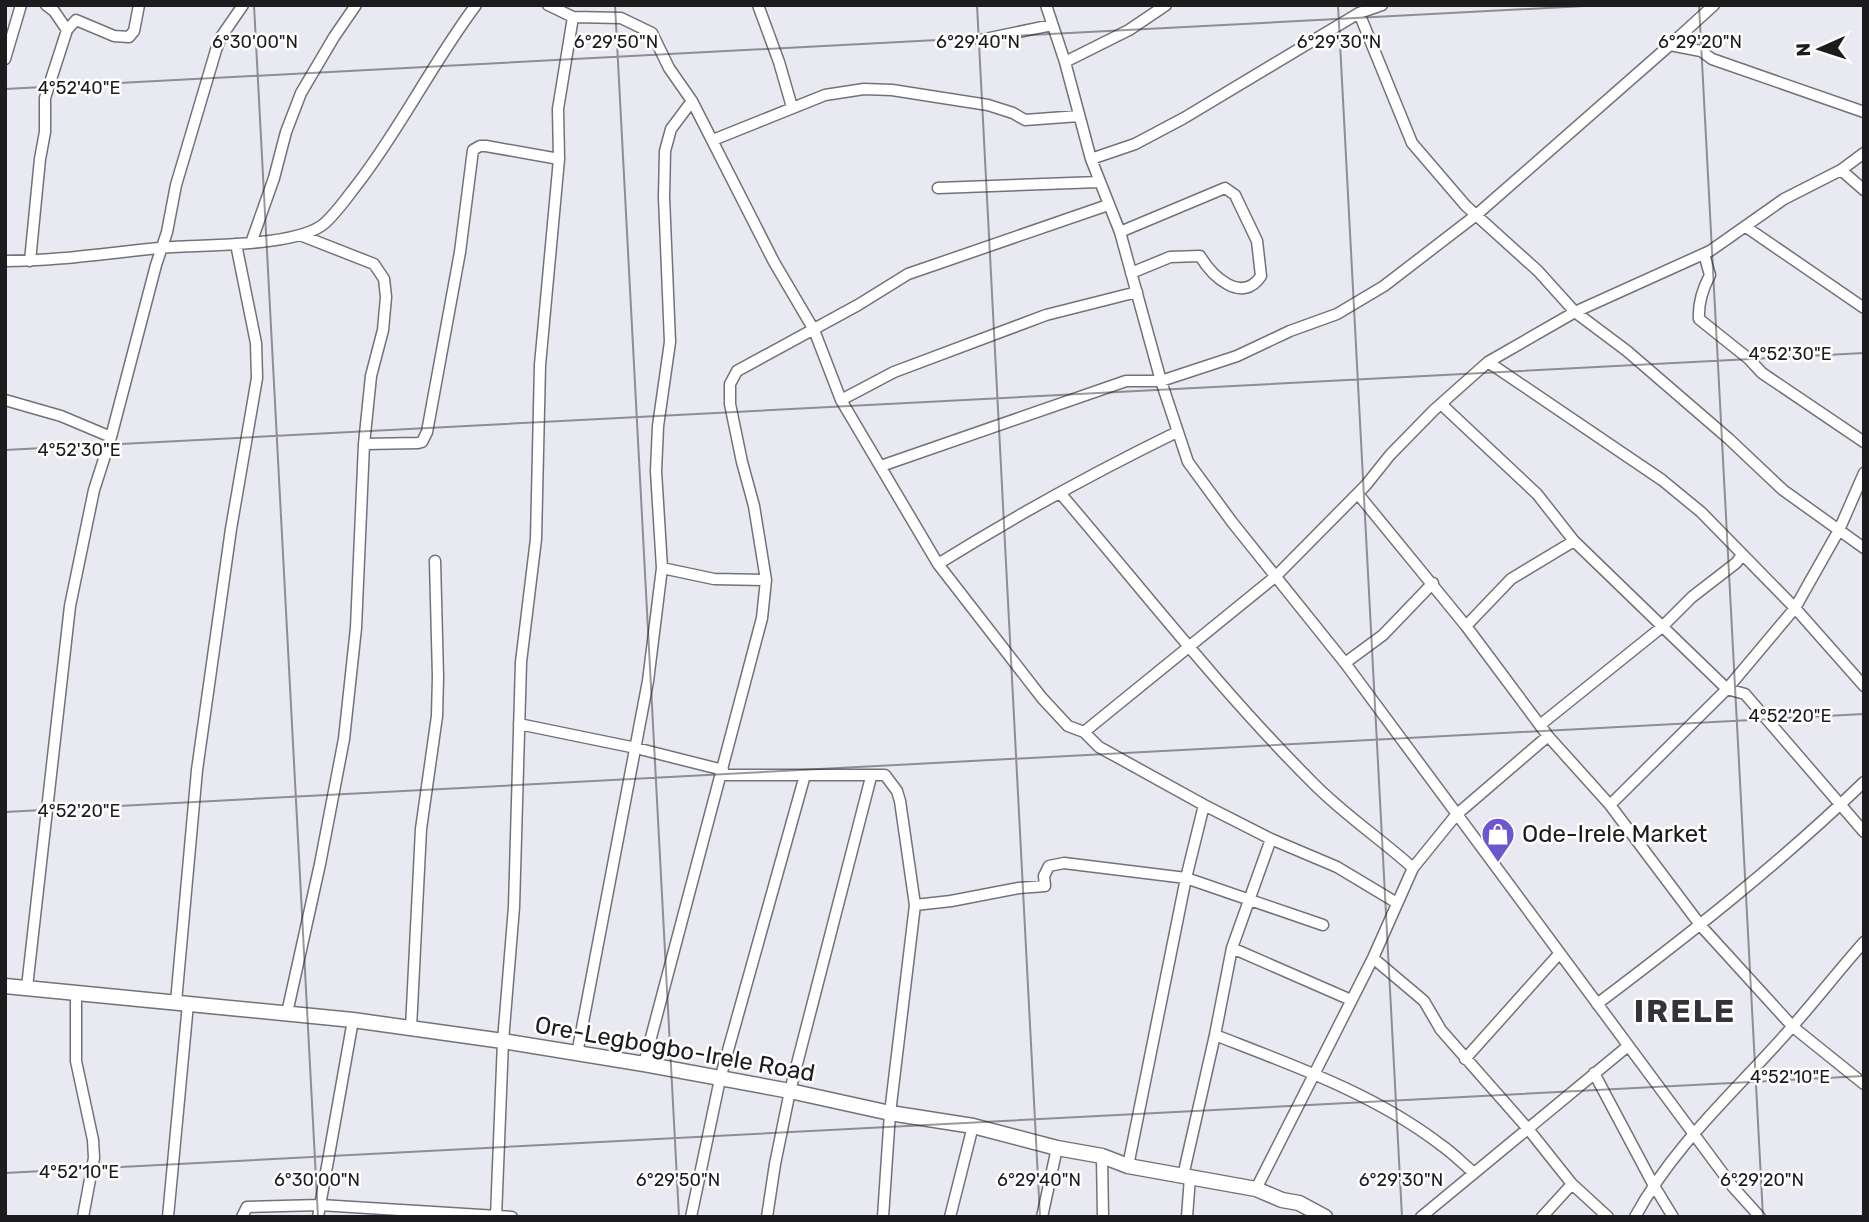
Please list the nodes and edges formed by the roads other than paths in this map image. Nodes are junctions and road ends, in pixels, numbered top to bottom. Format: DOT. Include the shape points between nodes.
graph roads {
  1 [pos="21,5"];
  2 [pos="46,5"];
  3 [pos="139,5"];
  4 [pos="243,5"];
  5 [pos="356,5"];
  6 [pos="476,5"];
  7 [pos="548,5"];
  8 [pos="758,5"];
  9 [pos="1046,5"];
  10 [pos="1166,5"];
  11 [pos="1382,5"];
  12 [pos="1714,5"];
  13 [pos="1359,13"];
  14 [pos="573,18"];
  15 [pos="1052,26"];
  16 [pos="67,30"];
  17 [pos="979,40"];
  18 [pos="1670,45"];
  19 [pos="5,59"];
  20 [pos="1065,62"];
  21 [pos="692,101"];
  22 [pos="792,107"];
  23 [pos="1864,112"];
  24 [pos="1079,116"];
  25 [pos="713,140"];
  26 [pos="1864,153"];
  27 [pos="559,159"];
  28 [pos="1091,159"];
  29 [pos="1841,170"];
  30 [pos="1099,182"];
  31 [pos="938,188"];
  32 [pos="1864,190"];
  33 [pos="1108,205"];
  34 [pos="1475,216"];
  35 [pos="1746,227"];
  36 [pos="1120,232"];
  37 [pos="300,235"];
  38 [pos="251,243"];
  39 [pos="236,244"];
  40 [pos="163,247"];
  41 [pos="1704,254"];
  42 [pos="5,261"];
  43 [pos="30,261"];
  44 [pos="1132,273"];
  45 [pos="1137,292"];
  46 [pos="1864,308"];
  47 [pos="1575,312"];
  48 [pos="814,330"];
  49 [pos="1488,362"];
  50 [pos="1161,381"];
  51 [pos="5,400"];
  52 [pos="841,400"];
  53 [pos="1441,404"];
  54 [pos="1177,432"];
  55 [pos="111,436"];
  56 [pos="1864,442"];
  57 [pos="364,444"];
  58 [pos="881,466"];
  59 [pos="1864,472"];
  60 [pos="1060,494"];
  61 [pos="1358,494"];
  62 [pos="1839,530"];
  63 [pos="1574,541"];
  64 [pos="1864,548"];
  65 [pos="1742,555"];
  66 [pos="435,561"];
  67 [pos="938,564"];
  68 [pos="662,568"];
  69 [pos="1276,576"];
  70 [pos="766,580"];
  71 [pos="1433,583"];
  72 [pos="1795,608"];
  73 [pos="1466,626"];
  74 [pos="1662,627"];
  75 [pos="1188,646"];
  76 [pos="1345,663"];
  77 [pos="1864,686"];
  78 [pos="1727,689"];
  79 [pos="519,724"];
  80 [pos="1540,725"];
  81 [pos="1084,732"];
  82 [pos="1548,736"];
  83 [pos="636,748"];
  84 [pos="722,773"];
  85 [pos="805,775"];
  86 [pos="871,777"];
  87 [pos="1864,782"];
  88 [pos="1842,804"];
  89 [pos="1611,805"];
  90 [pos="1204,806"];
  91 [pos="1456,815"];
  92 [pos="1864,832"];
  93 [pos="1271,838"];
  94 [pos="1413,868"];
  95 [pos="1186,878"];
  96 [pos="1247,900"];
  97 [pos="1398,903"];
  98 [pos="915,905"];
  99 [pos="1323,925"];
  100 [pos="1701,926"];
  101 [pos="1864,942"];
  102 [pos="1231,948"];
  103 [pos="1559,954"];
  104 [pos="1373,958"];
  105 [pos="5,986"];
  106 [pos="27,987"];
  107 [pos="76,995"];
  108 [pos="1351,1000"];
  109 [pos="182,1003"];
  110 [pos="1597,1004"];
  111 [pos="287,1013"];
  112 [pos="353,1020"];
  113 [pos="1793,1027"];
  114 [pos="411,1028"];
  115 [pos="1215,1035"];
  116 [pos="503,1041"];
  117 [pos="1628,1046"];
  118 [pos="577,1054"];
  119 [pos="1465,1059"];
  120 [pos="644,1064"];
  121 [pos="1594,1073"];
  122 [pos="1315,1074"];
  123 [pos="720,1079"];
  124 [pos="1864,1084"];
  125 [pos="790,1091"];
  126 [pos="890,1113"];
  127 [pos="973,1126"];
  128 [pos="1529,1130"];
  129 [pos="1693,1133"];
  130 [pos="1057,1148"];
  131 [pos="1102,1156"];
  132 [pos="1128,1166"];
  133 [pos="1474,1173"];
  134 [pos="1186,1176"];
  135 [pos="1572,1184"];
  136 [pos="1653,1184"];
  137 [pos="1256,1189"];
  138 [pos="320,1205"];
  139 [pos="398,1213"];
  140 [pos="83,1217"];
  141 [pos="169,1217"];
  142 [pos="242,1217"];
  143 [pos="318,1217"];
  144 [pos="496,1217"];
  145 [pos="512,1217"];
  146 [pos="691,1217"];
  147 [pos="767,1217"];
  148 [pos="883,1217"];
  149 [pos="950,1217"];
  150 [pos="1042,1217"];
  151 [pos="1103,1217"];
  152 [pos="1187,1217"];
  153 [pos="1325,1217"];
  154 [pos="1421,1217"];
  155 [pos="1542,1217"];
  156 [pos="1608,1217"];
  157 [pos="1636,1217"];
  158 [pos="1673,1217"];
  159 [pos="1760,1217"];
  1 -- 19 [label="street"];
  2 -- 16 [label="street"];
  3 -- 16 [label="street" via="131,36 114,36 76,20"];
  4 -- 40 [label="street" via="216,50 176,185"];
  5 -- 38 [label="street" via="302,93"];
  6 -- 37 [label="street" via="375,162 323,224"];
  7 -- 14 [label="street"];
  8 -- 22 [label="street"];
  9 -- 15 [label="street"];
  10 -- 20 [label="street" via="1129,30"];
  11 -- 13 [label="street"];
  12 -- 18 [label="street"];
  13 -- 28 [label="street" via="1184,118 1135,144"];
  13 -- 34 [label="street" via="1412,143"];
  14 -- 21 [label="street" via="621,18 647,29"];
  14 -- 27 [label="street" via="558,109"];
  15 -- 17 [label="street"];
  15 -- 20 [label="street"];
  16 -- 43 [label="street" via="45,98"];
  18 -- 23 [label="street" via="1700,51"];
  18 -- 34 [label="street"];
  20 -- 24 [label="street"];
  21 -- 25 [label="street"];
  21 -- 68 [label="street" via="671,129 665,151 670,342 656,460"];
  22 -- 24 [label="street" via="825,95 864,89 988,105 1025,120"];
  22 -- 25 [label="street"];
  24 -- 28 [label="street"];
  25 -- 48 [label="street"];
  26 -- 29 [label="street"];
  27 -- 57 [label="street" via="486,146 473,150 460,252 427,432 418,443"];
  27 -- 79 [label="street" via="540,365 536,539 521,662"];
  28 -- 30 [label="street"];
  29 -- 32 [label="street"];
  29 -- 35 [label="street" via="1784,199"];
  30 -- 31 [label="street"];
  30 -- 33 [label="street"];
  33 -- 36 [label="street"];
  33 -- 48 [label="street" via="908,274"];
  34 -- 47 [label="street" via="1538,271"];
  34 -- 50 [label="street" via="1384,286 1337,314 1237,356"];
  35 -- 41 [label="street"];
  35 -- 46 [label="street"];
  36 -- 44 [label="street"];
  36 -- 44 [label="street" via="1225,188 1236,195 1257,241 1261,276 1242,289 1218,279 1200,256 1170,257"];
  37 -- 38 [label="street"];
  37 -- 57 [label="street" via="374,264 384,279 383,330 371,376"];
  38 -- 39 [label="street"];
  39 -- 40 [label="street"];
  39 -- 109 [label="street" via="256,343 257,378 197,769"];
  40 -- 43 [label="street"];
  40 -- 55 [label="street"];
  41 -- 47 [label="street"];
  41 -- 56 [label="street" via="1710,275 1700,298 1699,319 1762,373"];
  42 -- 43 [label="street"];
  44 -- 45 [label="street"];
  45 -- 50 [label="street"];
  45 -- 52 [label="street" via="1046,315 894,372"];
  47 -- 49 [label="street"];
  47 -- 62 [label="street" via="1628,351 1783,489"];
  48 -- 52 [label="street"];
  48 -- 70 [label="street" via="743,367 730,384 730,404"];
  49 -- 53 [label="street"];
  49 -- 65 [label="street" via="1662,480"];
  50 -- 54 [label="street"];
  50 -- 58 [label="street" via="1126,381"];
  51 -- 55 [label="street"];
  52 -- 58 [label="street"];
  53 -- 61 [label="street"];
  53 -- 63 [label="street" via="1536,494"];
  54 -- 60 [label="street"];
  54 -- 69 [label="street" via="1188,462"];
  55 -- 106 [label="street" via="86,521 70,606"];
  57 -- 111 [label="street" via="356,628 344,739"];
  58 -- 67 [label="street"];
  59 -- 62 [label="street"];
  60 -- 67 [label="street"];
  60 -- 75 [label="street"];
  61 -- 69 [label="street"];
  61 -- 71 [label="street"];
  62 -- 64 [label="street"];
  62 -- 72 [label="street"];
  63 -- 73 [label="street" via="1511,579"];
  63 -- 74 [label="street"];
  65 -- 72 [label="street"];
  65 -- 74 [label="street"];
  66 -- 114 [label="street" via="437,716 421,829"];
  67 -- 81 [label="street" via="1042,698 1068,726"];
  68 -- 70 [label="street" via="714,579"];
  68 -- 83 [label="street"];
  69 -- 75 [label="street"];
  69 -- 76 [label="street"];
  70 -- 84 [label="street" via="758,641"];
  71 -- 73 [label="street"];
  71 -- 76 [label="street" via="1383,635"];
  72 -- 77 [label="street"];
  72 -- 78 [label="street"];
  73 -- 80 [label="street"];
  74 -- 78 [label="street"];
  74 -- 80 [label="street"];
  75 -- 81 [label="street"];
  75 -- 94 [label="street" via="1313,783"];
  76 -- 91 [label="street"];
  78 -- 88 [label="street" via="1745,694"];
  78 -- 89 [label="street"];
  79 -- 83 [label="street"];
  79 -- 116 [label="street"];
  80 -- 82 [label="street"];
  81 -- 90 [label="street" via="1099,747"];
  82 -- 89 [label="street"];
  82 -- 91 [label="street"];
  83 -- 84 [label="street"];
  83 -- 118 [label="street"];
  84 -- 85 [label="street"];
  84 -- 120 [label="street"];
  85 -- 86 [label="street"];
  85 -- 123 [label="street"];
  86 -- 98 [label="street" via="885,775 897,791"];
  86 -- 125 [label="street"];
  87 -- 88 [label="street"];
  88 -- 92 [label="street"];
  88 -- 100 [label="street"];
  89 -- 100 [label="street"];
  90 -- 93 [label="street"];
  90 -- 95 [label="street"];
  91 -- 94 [label="street"];
  91 -- 103 [label="street"];
  93 -- 96 [label="street"];
  93 -- 97 [label="street" via="1337,867"];
  94 -- 97 [label="street"];
  95 -- 96 [label="street"];
  95 -- 98 [label="street" via="1054,864 1046,871 1045,886"];
  95 -- 132 [label="street"];
  96 -- 99 [label="street"];
  96 -- 102 [label="street"];
  97 -- 104 [label="street"];
  98 -- 126 [label="street"];
  100 -- 110 [label="street"];
  100 -- 113 [label="street"];
  101 -- 113 [label="street"];
  102 -- 108 [label="street"];
  102 -- 115 [label="street"];
  103 -- 110 [label="street"];
  103 -- 119 [label="street"];
  104 -- 108 [label="street"];
  104 -- 119 [label="street" via="1424,1002"];
  105 -- 106 [label="main road, Ore-Legbogbo-Irele Road"];
  106 -- 107 [label="main road, Ore-Legbogbo-Irele Road"];
  107 -- 109 [label="main road, Ore-Legbogbo-Irele Road"];
  107 -- 140 [label="street" via="76,1061 94,1158"];
  108 -- 122 [label="street"];
  109 -- 111 [label="main road, Ore-Legbogbo-Irele Road"];
  109 -- 141 [label="street"];
  110 -- 117 [label="street"];
  111 -- 112 [label="main road, Ore-Legbogbo-Irele Road"];
  112 -- 114 [label="main road, Ore-Legbogbo-Irele Road"];
  112 -- 138 [label="street"];
  113 -- 124 [label="street"];
  113 -- 129 [label="street"];
  114 -- 116 [label="main road, Ore-Legbogbo-Irele Road"];
  115 -- 122 [label="street"];
  115 -- 134 [label="street"];
  116 -- 118 [label="main road, Ore-Legbogbo-Irele Road"];
  116 -- 144 [label="street"];
  117 -- 121 [label="street"];
  117 -- 129 [label="street"];
  118 -- 120 [label="main road, Ore-Legbogbo-Irele Road"];
  119 -- 128 [label="street"];
  120 -- 123 [label="main road, Ore-Legbogbo-Irele Road"];
  121 -- 128 [label="street"];
  121 -- 136 [label="street"];
  122 -- 133 [label="street" via="1441,1144"];
  122 -- 137 [label="street"];
  123 -- 125 [label="main road, Ore-Legbogbo-Irele Road"];
  123 -- 146 [label="street"];
  125 -- 126 [label="main road, Ore-Legbogbo-Irele Road"];
  125 -- 147 [label="street"];
  126 -- 127 [label="main road, Ore-Legbogbo-Irele Road"];
  126 -- 148 [label="street"];
  127 -- 130 [label="main road, Ore-Legbogbo-Irele Road"];
  127 -- 149 [label="street"];
  128 -- 133 [label="street"];
  128 -- 135 [label="street"];
  129 -- 136 [label="street"];
  129 -- 159 [label="street"];
  130 -- 131 [label="main road, Ore-Legbogbo-Irele Road"];
  130 -- 150 [label="street"];
  131 -- 132 [label="main road, Ore-Legbogbo-Irele Road"];
  131 -- 151 [label="street"];
  132 -- 134 [label="main road, Ore-Legbogbo-Irele Road"];
  133 -- 154 [label="street"];
  134 -- 137 [label="main road, Ore-Legbogbo-Irele Road"];
  134 -- 152 [label="street"];
  135 -- 155 [label="street"];
  135 -- 156 [label="street"];
  136 -- 157 [label="street"];
  136 -- 158 [label="street"];
  137 -- 153 [label="main road, Ore-Legbogbo-Irele Road"];
  138 -- 139 [label="street"];
  138 -- 142 [label="street" via="247,1208"];
  138 -- 143 [label="street"];
  139 -- 144 [label="street"];
  144 -- 145 [label="street"];
}
